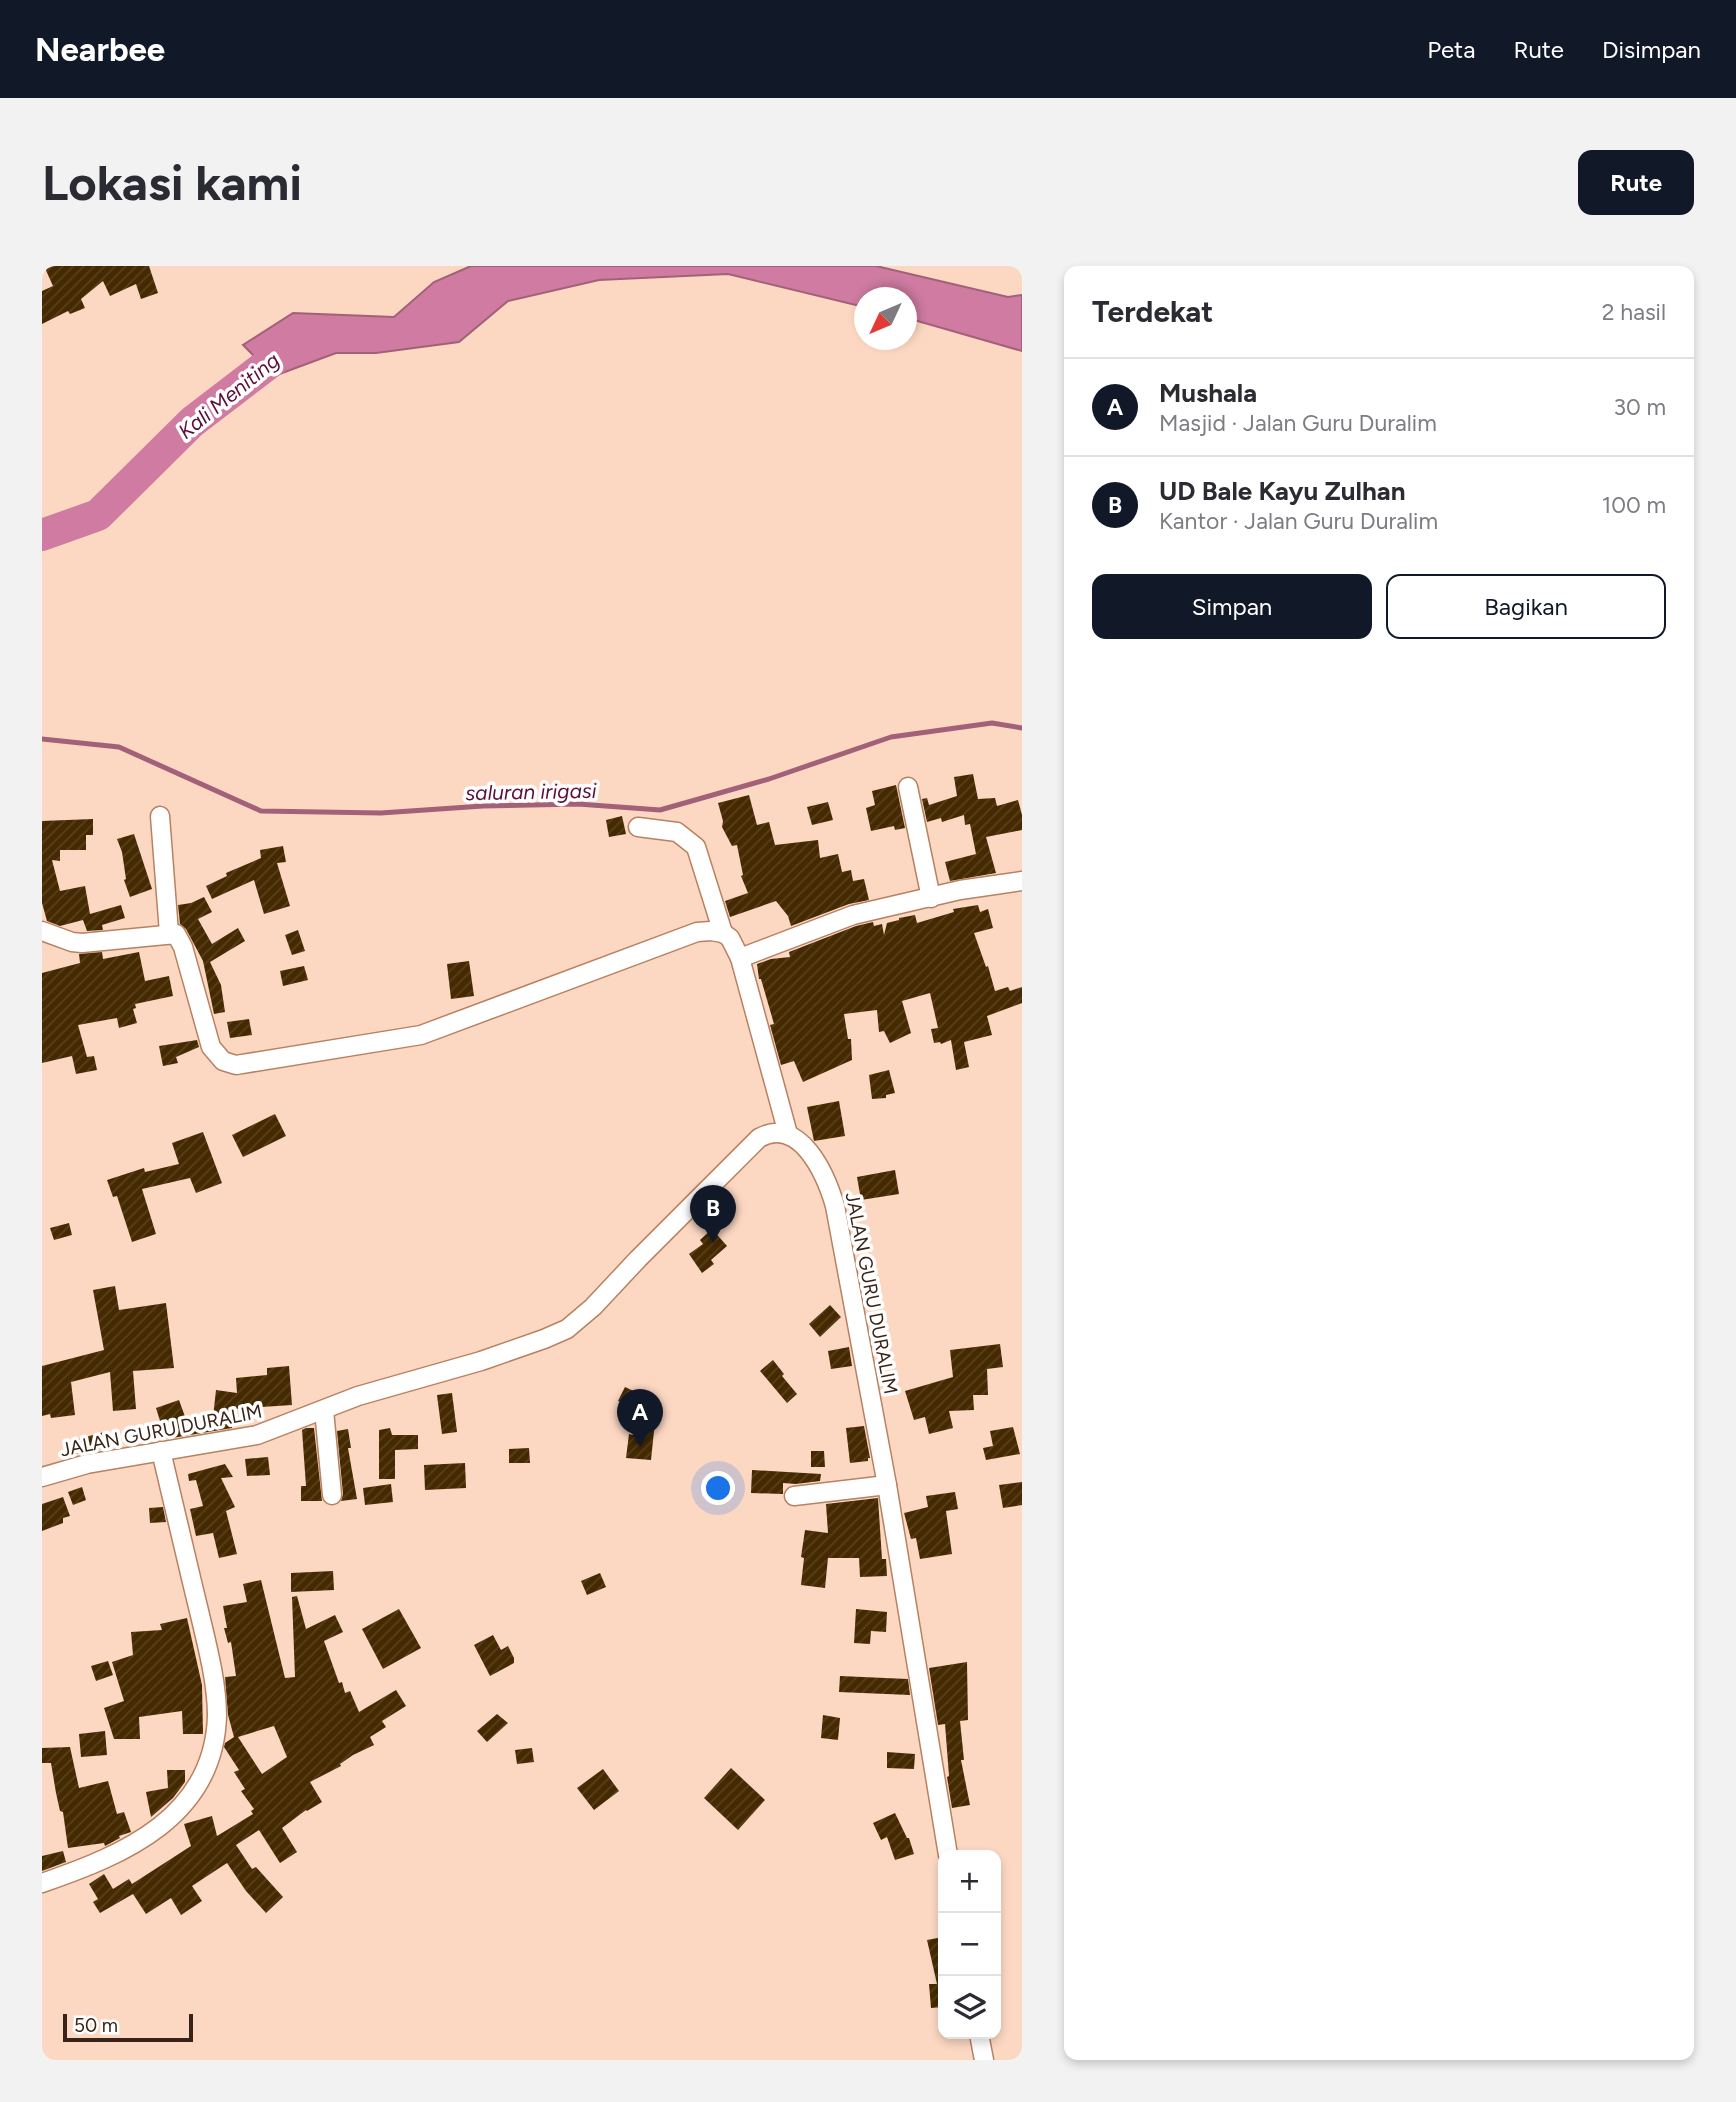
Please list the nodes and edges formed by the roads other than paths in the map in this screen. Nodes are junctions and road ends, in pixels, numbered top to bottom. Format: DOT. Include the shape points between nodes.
graph roads {
  1 [pos="908,788"];
  2 [pos="160,816"];
  3 [pos="638,827"];
  4 [pos="1022,881"];
  5 [pos="931,898"];
  6 [pos="42,931"];
  7 [pos="169,933"];
  8 [pos="723,933"];
  9 [pos="740,958"];
  10 [pos="788,1134"];
  11 [pos="324,1410"];
  12 [pos="161,1451"];
  13 [pos="42,1477"];
  14 [pos="887,1485"];
  15 [pos="332,1495"];
  16 [pos="794,1496"];
  17 [pos="947,1850"];
  18 [pos="42,1883"];
  19 [pos="980,2039"];
  20 [pos="984,2060"];
  1 -- 5 [label="street"];
  2 -- 7 [label="street"];
  3 -- 8 [label="street" via="677,832 696,847"];
  4 -- 5 [label="street"];
  5 -- 9 [label="street" via="853,915"];
  6 -- 7 [label="street" via="82,943"];
  7 -- 8 [label="street" via="178,935 184,947 213,1051 236,1065 421,1035 697,932"];
  8 -- 9 [label="street"];
  9 -- 10 [label="street"];
  10 -- 11 [label="street, JALAN GURU DURALIM" via="760,1138 567,1329"];
  10 -- 14 [label="street, JALAN GURU DURALIM" via="811,1155 832,1196"];
  11 -- 12 [label="street, JALAN GURU DURALIM" via="257,1435"];
  11 -- 15 [label="street"];
  12 -- 13 [label="street, JALAN GURU DURALIM"];
  12 -- 18 [label="street" via="213,1682 217,1714 213,1746 193,1791 172,1817 101,1862"];
  14 -- 16 [label="street"];
  14 -- 17 [label="street, JALAN GURU DURALIM"];
  19 -- 20 [label="street"];
}
